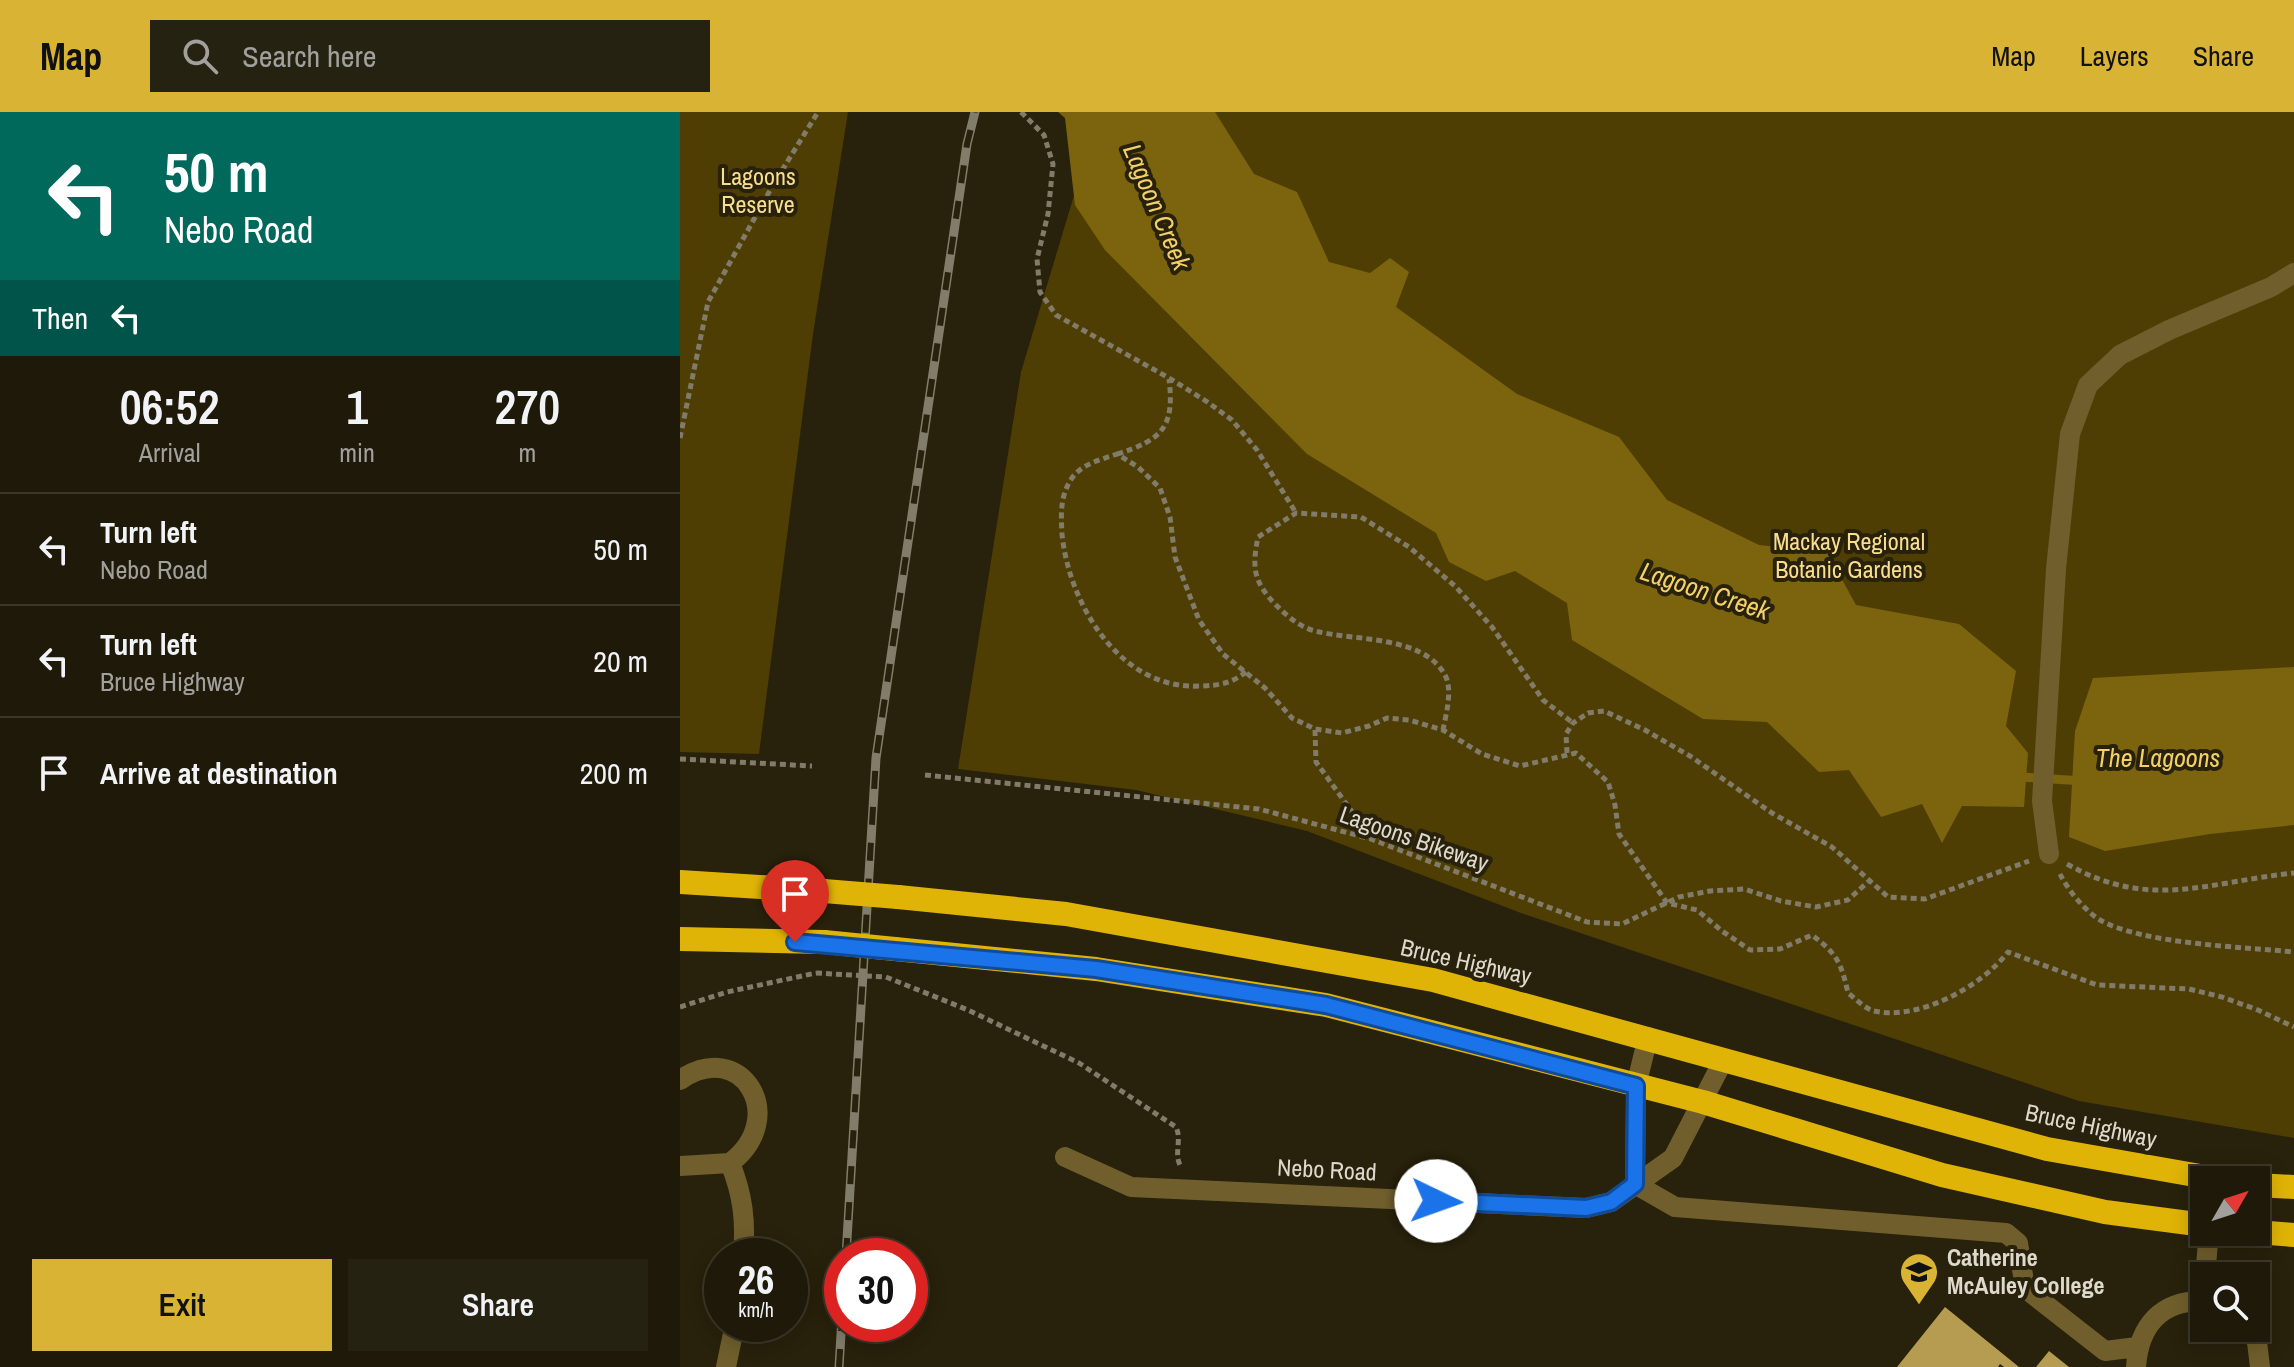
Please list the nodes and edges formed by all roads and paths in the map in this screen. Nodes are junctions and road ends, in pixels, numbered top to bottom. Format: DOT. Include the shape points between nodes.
graph roads {
  1 [pos="818,112"];
  2 [pos="1021,112"];
  3 [pos="2294,273"];
  4 [pos="1169,378"];
  5 [pos="680,438"];
  6 [pos="1117,454"];
  7 [pos="1296,513"];
  8 [pos="1246,672"];
  9 [pos="1573,723"];
  10 [pos="1315,729"];
  11 [pos="1443,730"];
  12 [pos="1567,753"];
  13 [pos="680,759"];
  14 [pos="812,766"];
  15 [pos="925,775"];
  16 [pos="1371,839"];
  17 [pos="2049,854"];
  18 [pos="2294,873"];
  19 [pos="1870,880"];
  20 [pos="680,882"];
  21 [pos="1667,903"];
  22 [pos="680,939"];
  23 [pos="2294,952"];
  24 [pos="680,1007"];
  25 [pos="2294,1027"];
  26 [pos="1648,1037"];
  27 [pos="1724,1059"];
  28 [pos="680,1080"];
  29 [pos="1636,1086"];
  30 [pos="1703,1102"];
  31 [pos="1065,1157"];
  32 [pos="730,1163"];
  33 [pos="680,1166"];
  34 [pos="2190,1174"];
  35 [pos="1635,1184"];
  36 [pos="2270,1186"];
  37 [pos="2294,1187"];
  38 [pos="1195,1190"];
  39 [pos="2190,1223"];
  40 [pos="2270,1233"];
  41 [pos="2294,1235"];
  42 [pos="745,1238"];
  43 [pos="2190,1300"];
  44 [pos="731,1342"];
  45 [pos="2257,1342"];
  46 [pos="2137,1357"];
  47 [pos="726,1367"];
  48 [pos="2260,1367"];
  1 -- 5 [label="path" via="708,302"];
  2 -- 4 [label="path" via="1044,135 1053,164 1037,259 1040,292 1056,315"];
  3 -- 17 [label="street" via="2120,355 2088,385 2070,434 2056,569 2042,801"];
  4 -- 6 [label="path" via="1169,423 1147,445"];
  4 -- 7 [label="path" via="1232,420"];
  6 -- 8 [label="path" via="1160,488 1175,557 1199,620 1223,654"];
  6 -- 8 [label="path" via="1087,464 1071,480 1060,507 1064,552 1079,597 1102,638 1140,672 1179,688 1229,685"];
  7 -- 9 [label="path" via="1361,517 1409,547 1455,586 1492,627 1543,700"];
  7 -- 11 [label="path" via="1258,537 1253,563 1261,589 1288,617 1313,631 1400,645 1428,655 1447,677"];
  8 -- 10 [label="path" via="1292,718"];
  9 -- 12 [label="path" via="1566,734"];
  9 -- 19 [label="path" via="1604,711 1645,730 1832,847"];
  10 -- 11 [label="path" via="1342,733 1387,718"];
  10 -- 16 [label="path" via="1316,762"];
  11 -- 12 [label="path" via="1482,754 1520,766"];
  12 -- 21 [label="path" via="1576,753 1608,782 1619,834"];
  13 -- 14 [label="path"];
  15 -- 16 [label="path, Lagoons Bikeway" via="1259,809"];
  16 -- 21 [label="path, Lagoons Bikeway" via="1587,922 1622,924"];
  17 -- 18 [label="path" via="2109,885 2139,891"];
  17 -- 19 [label="path" via="1925,899 1888,897"];
  17 -- 23 [label="path" via="2067,889 2100,920 2146,936"];
  19 -- 21 [label="path, Lagoons Bikeway" via="1848,900 1816,907 1744,889 1710,891"];
  20 -- 26 [label="highway, Bruce Highway, bridge" via="1066,914 1433,980"];
  21 -- 25 [label="path" via="1697,910 1750,950 1780,949 1812,935 1841,963 1848,993 1872,1011 1915,1010 1958,994 1994,970 2008,952 2097,985 2189,989 2222,997"];
  22 -- 29 [label="highway, bridge" via="824,942 1096,969 1326,1005"];
  24 -- 38 [label="path, bridge" via="816,973 886,977 1079,1063 1173,1123 1180,1137 1177,1160 1197,1171"];
  26 -- 27 [label="highway, Bruce Highway"];
  26 -- 29 [label="street"];
  27 -- 30 [label="street, Nebo Road"];
  27 -- 34 [label="highway, Bruce Highway" via="2047,1149"];
  28 -- 32 [label="street" via="695,1070 721,1067 743,1078 758,1102 754,1138"];
  29 -- 30 [label="highway"];
  29 -- 35 [label="street"];
  30 -- 35 [label="street, Nebo Road" via="1673,1158"];
  30 -- 39 [label="highway" via="1942,1175 2105,1212"];
  31 -- 38 [label="street, Nebo Road" via="1131,1187"];
  32 -- 33 [label="street"];
  32 -- 42 [label="street" via="746,1223"];
  35 -- 38 [label="street, Nebo Road" via="1611,1202 1586,1208"];
  35 -- 46 [label="street" via="1675,1207 2013,1237 2024,1282 2040,1301 2105,1351"];
  36 -- 37 [label="highway"];
  40 -- 41 [label="highway"];
  43 -- 46 [label="street" via="2151,1321"];
  44 -- 47 [label="street"];
  45 -- 48 [label="street"];
}
